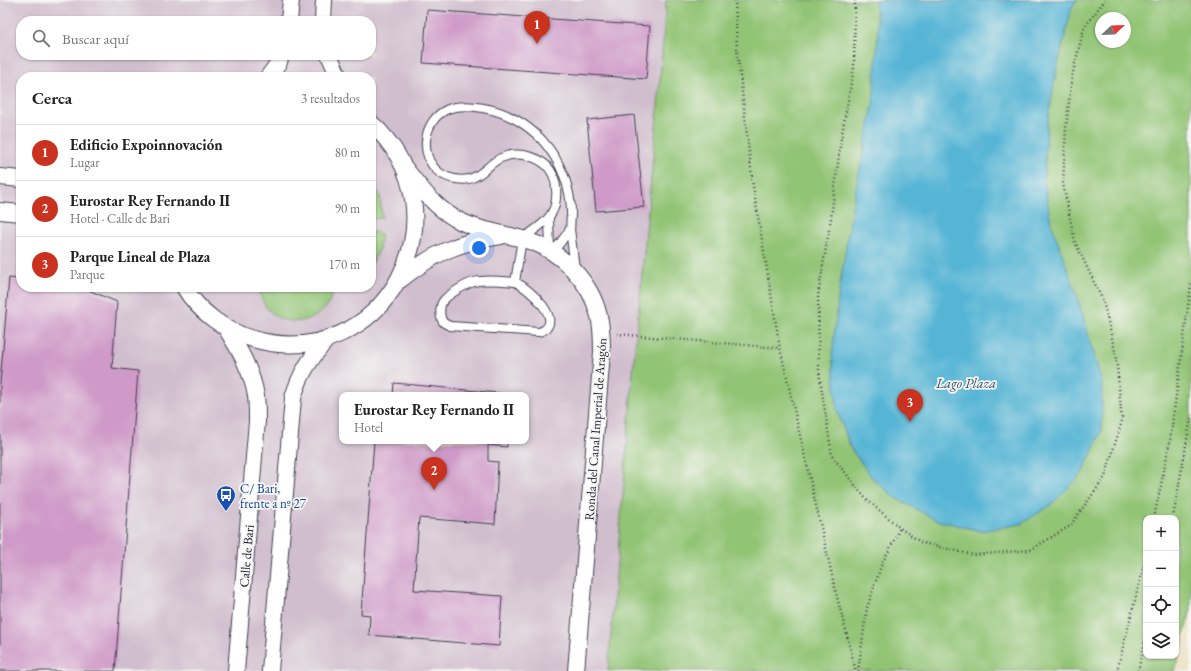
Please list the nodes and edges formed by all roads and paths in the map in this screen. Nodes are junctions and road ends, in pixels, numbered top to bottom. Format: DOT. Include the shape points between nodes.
graph roads {
  1 [pos="292,0"];
  2 [pos="324,0"];
  3 [pos="735,0"];
  4 [pos="855,0"];
  5 [pos="1105,0"];
  6 [pos="290,16"];
  7 [pos="323,16"];
  8 [pos="280,60"];
  9 [pos="330,60"];
  10 [pos="272,72"];
  11 [pos="336,72"];
  12 [pos="376,128"];
  13 [pos="404,167"];
  14 [pos="0,177"];
  15 [pos="16,179"];
  16 [pos="0,211"];
  17 [pos="16,213"];
  18 [pos="549,219"];
  19 [pos="570,229"];
  20 [pos="507,236"];
  21 [pos="522,239"];
  22 [pos="550,251"];
  23 [pos="576,272"];
  24 [pos="398,282"];
  25 [pos="515,282"];
  26 [pos="1191,284"];
  27 [pos="187,292"];
  28 [pos="226,328"];
  29 [pos="602,333"];
  30 [pos="328,339"];
  31 [pos="780,348"];
  32 [pos="1191,417"];
  33 [pos="1155,515"];
  34 [pos="1174,515"];
  35 [pos="900,528"];
  36 [pos="1143,569"];
  37 [pos="1143,650"];
  38 [pos="236,671"];
  39 [pos="270,671"];
  40 [pos="576,671"];
  41 [pos="857,671"];
  42 [pos="1117,671"];
  43 [pos="1138,671"];
  1 -- 6 [label="street"];
  2 -- 7 [label="street"];
  3 -- 31 [label="path" via="737,49 753,186"];
  4 -- 35 [label="path" via="854,67 818,294 819,372 832,456 866,499"];
  5 -- 35 [label="path" via="1084,28 1072,76 1063,184 1075,242 1103,301 1116,355 1122,422 1105,477 1070,526 1030,550 974,555 922,544"];
  8 -- 10 [label="street"];
  9 -- 11 [label="street"];
  12 -- 13 [label="street" via="394,149"];
  13 -- 20 [label="street, Ronda del Canal Imperial de Aragón" via="430,198 455,218"];
  13 -- 24 [label="street" via="413,196 415,225 410,254"];
  14 -- 15 [label="street"];
  16 -- 17 [label="street"];
  18 -- 19 [label="lane" via="554,209 556,186 548,167 529,156 519,154 500,158 469,179 445,176 434,166 425,145 429,126 434,118 447,109 468,106 492,110 519,121 549,149 564,175 571,198"];
  18 -- 21 [label="lane"];
  18 -- 22 [label="lane"];
  19 -- 22 [label="lane"];
  19 -- 23 [label="lane"];
  20 -- 21 [label="street, Ronda del Canal Imperial de Aragón"];
  20 -- 24 [label="street, Ronda del Canal Imperial de Aragón" via="472,241 442,252 426,260"];
  21 -- 22 [label="street, Ronda del Canal Imperial de Aragón"];
  21 -- 25 [label="lane"];
  22 -- 23 [label="street, Ronda del Canal Imperial de Aragón"];
  23 -- 29 [label="street, Ronda del Canal Imperial de Aragón" via="589,291 599,314"];
  24 -- 30 [label="street" via="385,301 368,317 349,330"];
  25 -- 25 [label="lane" via="473,282 463,287 444,300 440,315 443,322 450,326 539,332 544,330 549,318 546,309"];
  26 -- 33 [label="path" via="1170,441"];
  27 -- 28 [label="street" via="205,312"];
  28 -- 30 [label="street" via="245,337 286,345"];
  28 -- 38 [label="street, Calle de Bari" via="241,352 252,377 257,421"];
  29 -- 31 [label="path"];
  29 -- 40 [label="street, Ronda del Canal Imperial de Aragón"];
  30 -- 39 [label="street" via="304,369 294,398"];
  31 -- 41 [label="path" via="837,596"];
  32 -- 34 [label="path"];
  35 -- 41 [label="path" via="881,566 867,608"];
  36 -- 42 [label="path"];
  37 -- 43 [label="path"];
}
